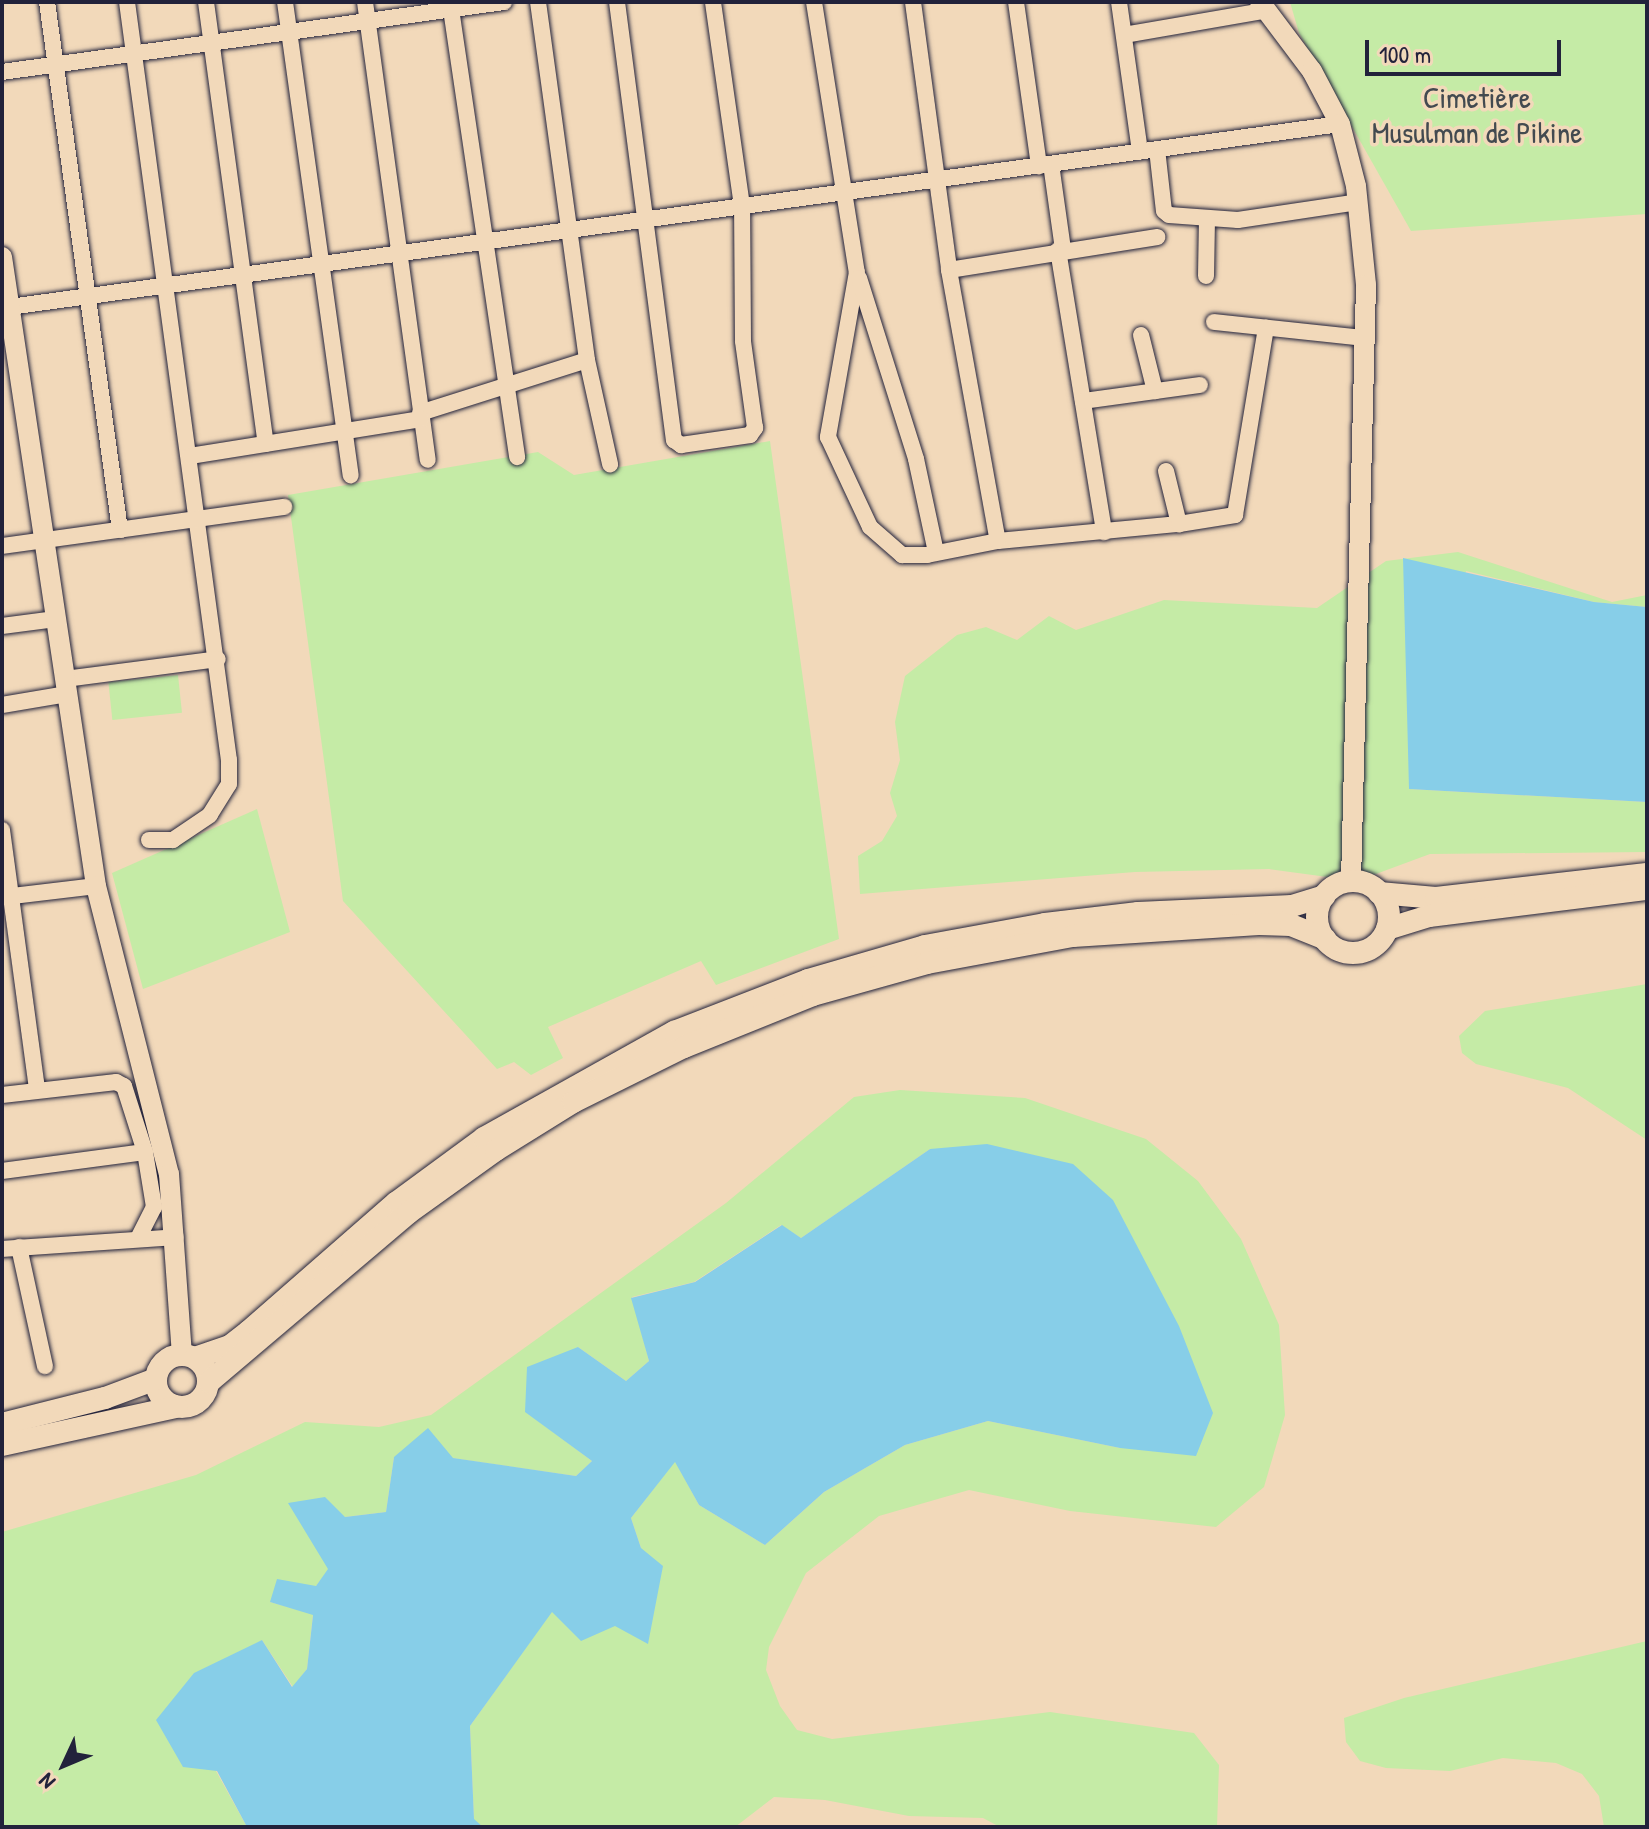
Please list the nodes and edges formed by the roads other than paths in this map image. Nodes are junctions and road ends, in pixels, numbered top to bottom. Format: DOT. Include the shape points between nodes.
graph roads {
  1 [pos="47,2"];
  2 [pos="127,2"];
  3 [pos="206,2"];
  4 [pos="285,2"];
  5 [pos="365,2"];
  6 [pos="504,2"];
  7 [pos="538,2"];
  8 [pos="617,2"];
  9 [pos="713,2"];
  10 [pos="814,2"];
  11 [pos="913,2"];
  12 [pos="1016,2"];
  13 [pos="1119,2"];
  14 [pos="1264,6"];
  15 [pos="451,9"];
  16 [pos="366,21"];
  17 [pos="289,32"];
  18 [pos="1124,35"];
  19 [pos="211,43"];
  20 [pos="134,53"];
  21 [pos="55,64"];
  22 [pos="2,72"];
  23 [pos="1340,124"];
  24 [pos="1157,149"];
  25 [pos="1140,152"];
  26 [pos="1045,165"];
  27 [pos="939,179"];
  28 [pos="841,193"];
  29 [pos="1358,202"];
  30 [pos="742,206"];
  31 [pos="1207,218"];
  32 [pos="647,219"];
  33 [pos="569,230"];
  34 [pos="1157,237"];
  35 [pos="485,241"];
  36 [pos="1060,249"];
  37 [pos="398,253"];
  38 [pos="2,257"];
  39 [pos="322,264"];
  40 [pos="949,270"];
  41 [pos="857,272"];
  42 [pos="243,275"];
  43 [pos="1206,276"];
  44 [pos="166,285"];
  45 [pos="88,296"];
  46 [pos="6,307"];
  47 [pos="1214,322"];
  48 [pos="1266,328"];
  49 [pos="1141,335"];
  50 [pos="1364,338"];
  51 [pos="587,360"];
  52 [pos="1200,385"];
  53 [pos="505,388"];
  54 [pos="1155,391"];
  55 [pos="1083,401"];
  56 [pos="420,416"];
  57 [pos="345,432"];
  58 [pos="266,444"];
  59 [pos="190,456"];
  60 [pos="517,457"];
  61 [pos="428,460"];
  62 [pos="610,464"];
  63 [pos="1166,471"];
  64 [pos="351,475"];
  65 [pos="284,507"];
  66 [pos="199,519"];
  67 [pos="1179,524"];
  68 [pos="120,530"];
  69 [pos="1104,532"];
  70 [pos="44,540"];
  71 [pos="998,541"];
  72 [pos="2,546"];
  73 [pos="936,552"];
  74 [pos="56,619"];
  75 [pos="2,626"];
  76 [pos="218,659"];
  77 [pos="66,687"];
  78 [pos="2,705"];
  79 [pos="2,830"];
  80 [pos="149,840"];
  81 [pos="1647,874"];
  82 [pos="1351,881"];
  83 [pos="96,886"];
  84 [pos="1647,889"];
  85 [pos="1379,893"];
  86 [pos="1324,896"];
  87 [pos="7,897"];
  88 [pos="1387,929"];
  89 [pos="1325,939"];
  90 [pos="37,1090"];
  91 [pos="2,1095"];
  92 [pos="145,1152"];
  93 [pos="2,1171"];
  94 [pos="176,1237"];
  95 [pos="138,1239"];
  96 [pos="10,1248"];
  97 [pos="189,1356"];
  98 [pos="45,1366"];
  99 [pos="156,1379"];
  100 [pos="209,1382"];
  101 [pos="177,1407"];
  102 [pos="2,1424"];
  103 [pos="2,1445"];
  1 -- 21 [label="street"];
  2 -- 20 [label="street"];
  3 -- 19 [label="street"];
  4 -- 17 [label="street"];
  5 -- 16 [label="street"];
  6 -- 15 [label="street"];
  7 -- 33 [label="street"];
  8 -- 32 [label="street"];
  9 -- 30 [label="street"];
  10 -- 28 [label="street"];
  11 -- 27 [label="street"];
  12 -- 26 [label="street"];
  13 -- 18 [label="street"];
  14 -- 18 [label="street"];
  14 -- 23 [label="street" via="1312,71"];
  15 -- 16 [label="street"];
  15 -- 35 [label="street"];
  16 -- 17 [label="street"];
  16 -- 37 [label="street"];
  17 -- 19 [label="street"];
  17 -- 39 [label="street"];
  18 -- 25 [label="street"];
  19 -- 20 [label="street"];
  19 -- 42 [label="street"];
  20 -- 21 [label="street"];
  20 -- 44 [label="street"];
  21 -- 22 [label="street"];
  21 -- 45 [label="street"];
  23 -- 24 [label="street"];
  23 -- 29 [label="street"];
  24 -- 25 [label="street"];
  24 -- 31 [label="street" via="1166,214"];
  25 -- 26 [label="street"];
  26 -- 27 [label="street"];
  26 -- 36 [label="street"];
  27 -- 28 [label="street"];
  27 -- 40 [label="street"];
  28 -- 30 [label="street"];
  28 -- 41 [label="street"];
  29 -- 31 [label="street" via="1238,220"];
  29 -- 50 [label="street" via="1366,285"];
  30 -- 32 [label="street"];
  30 -- 32 [label="street" via="743,341 755,428 750,435 681,445 674,440"];
  31 -- 43 [label="street"];
  32 -- 33 [label="street"];
  33 -- 35 [label="street"];
  33 -- 51 [label="street"];
  34 -- 36 [label="street"];
  35 -- 37 [label="street"];
  35 -- 53 [label="street"];
  36 -- 40 [label="street"];
  36 -- 55 [label="street"];
  37 -- 39 [label="street"];
  37 -- 56 [label="street"];
  38 -- 46 [label="street"];
  39 -- 42 [label="street"];
  39 -- 57 [label="street"];
  40 -- 71 [label="street"];
  41 -- 73 [label="street" via="916,459"];
  41 -- 73 [label="street" via="828,437 855,504 885,544 902,555"];
  42 -- 44 [label="street"];
  42 -- 58 [label="street"];
  44 -- 45 [label="street"];
  44 -- 59 [label="street"];
  45 -- 46 [label="street"];
  45 -- 68 [label="street"];
  46 -- 70 [label="street"];
  47 -- 48 [label="street"];
  48 -- 50 [label="street"];
  48 -- 67 [label="street" via="1238,509 1228,519"];
  49 -- 54 [label="street"];
  50 -- 82 [label="street"];
  51 -- 53 [label="street"];
  51 -- 62 [label="street"];
  52 -- 54 [label="street"];
  53 -- 56 [label="street"];
  53 -- 60 [label="street"];
  54 -- 55 [label="street"];
  55 -- 69 [label="street"];
  56 -- 57 [label="street"];
  56 -- 61 [label="street"];
  57 -- 58 [label="street"];
  57 -- 64 [label="street"];
  58 -- 59 [label="street"];
  59 -- 66 [label="street"];
  63 -- 67 [label="street"];
  65 -- 66 [label="street"];
  66 -- 68 [label="street"];
  66 -- 76 [label="street"];
  67 -- 69 [label="street"];
  68 -- 70 [label="street"];
  69 -- 71 [label="street"];
  70 -- 72 [label="street"];
  70 -- 74 [label="street"];
  71 -- 73 [label="street"];
  74 -- 75 [label="street"];
  74 -- 77 [label="street"];
  76 -- 77 [label="street"];
  76 -- 80 [label="street" via="229,784 221,801 194,828 173,840"];
  77 -- 78 [label="street"];
  77 -- 83 [label="street"];
  79 -- 87 [label="street"];
  81 -- 85 [label="main road" via="1436,898"];
  82 -- 85 [label="main road"];
  82 -- 86 [label="main road"];
  83 -- 87 [label="street"];
  83 -- 94 [label="street" via="164,1149"];
  84 -- 88 [label="main road" via="1429,916"];
  85 -- 88 [label="main road" via="1389,916"];
  86 -- 89 [label="main road" via="1317,917"];
  86 -- 97 [label="main road" via="1292,906 1061,922 925,946 808,980 674,1032 484,1138 348,1242 230,1346"];
  87 -- 90 [label="street"];
  88 -- 89 [label="main road" via="1376,944 1360,952 1340,950"];
  89 -- 100 [label="main road" via="1299,927 1259,924 1073,936 927,963 798,1000 670,1054 496,1150 408,1213"];
  90 -- 91 [label="street"];
  90 -- 92 [label="street" via="116,1082 124,1086"];
  92 -- 93 [label="street"];
  92 -- 95 [label="street" via="154,1207"];
  94 -- 95 [label="street"];
  94 -- 97 [label="street"];
  95 -- 96 [label="street"];
  96 -- 98 [label="street"];
  97 -- 99 [label="main road" via="164,1361"];
  97 -- 100 [label="main road"];
  99 -- 101 [label="main road" via="159,1393"];
  99 -- 102 [label="main road"];
  100 -- 101 [label="main road" via="199,1402"];
  101 -- 103 [label="main road"];
}
